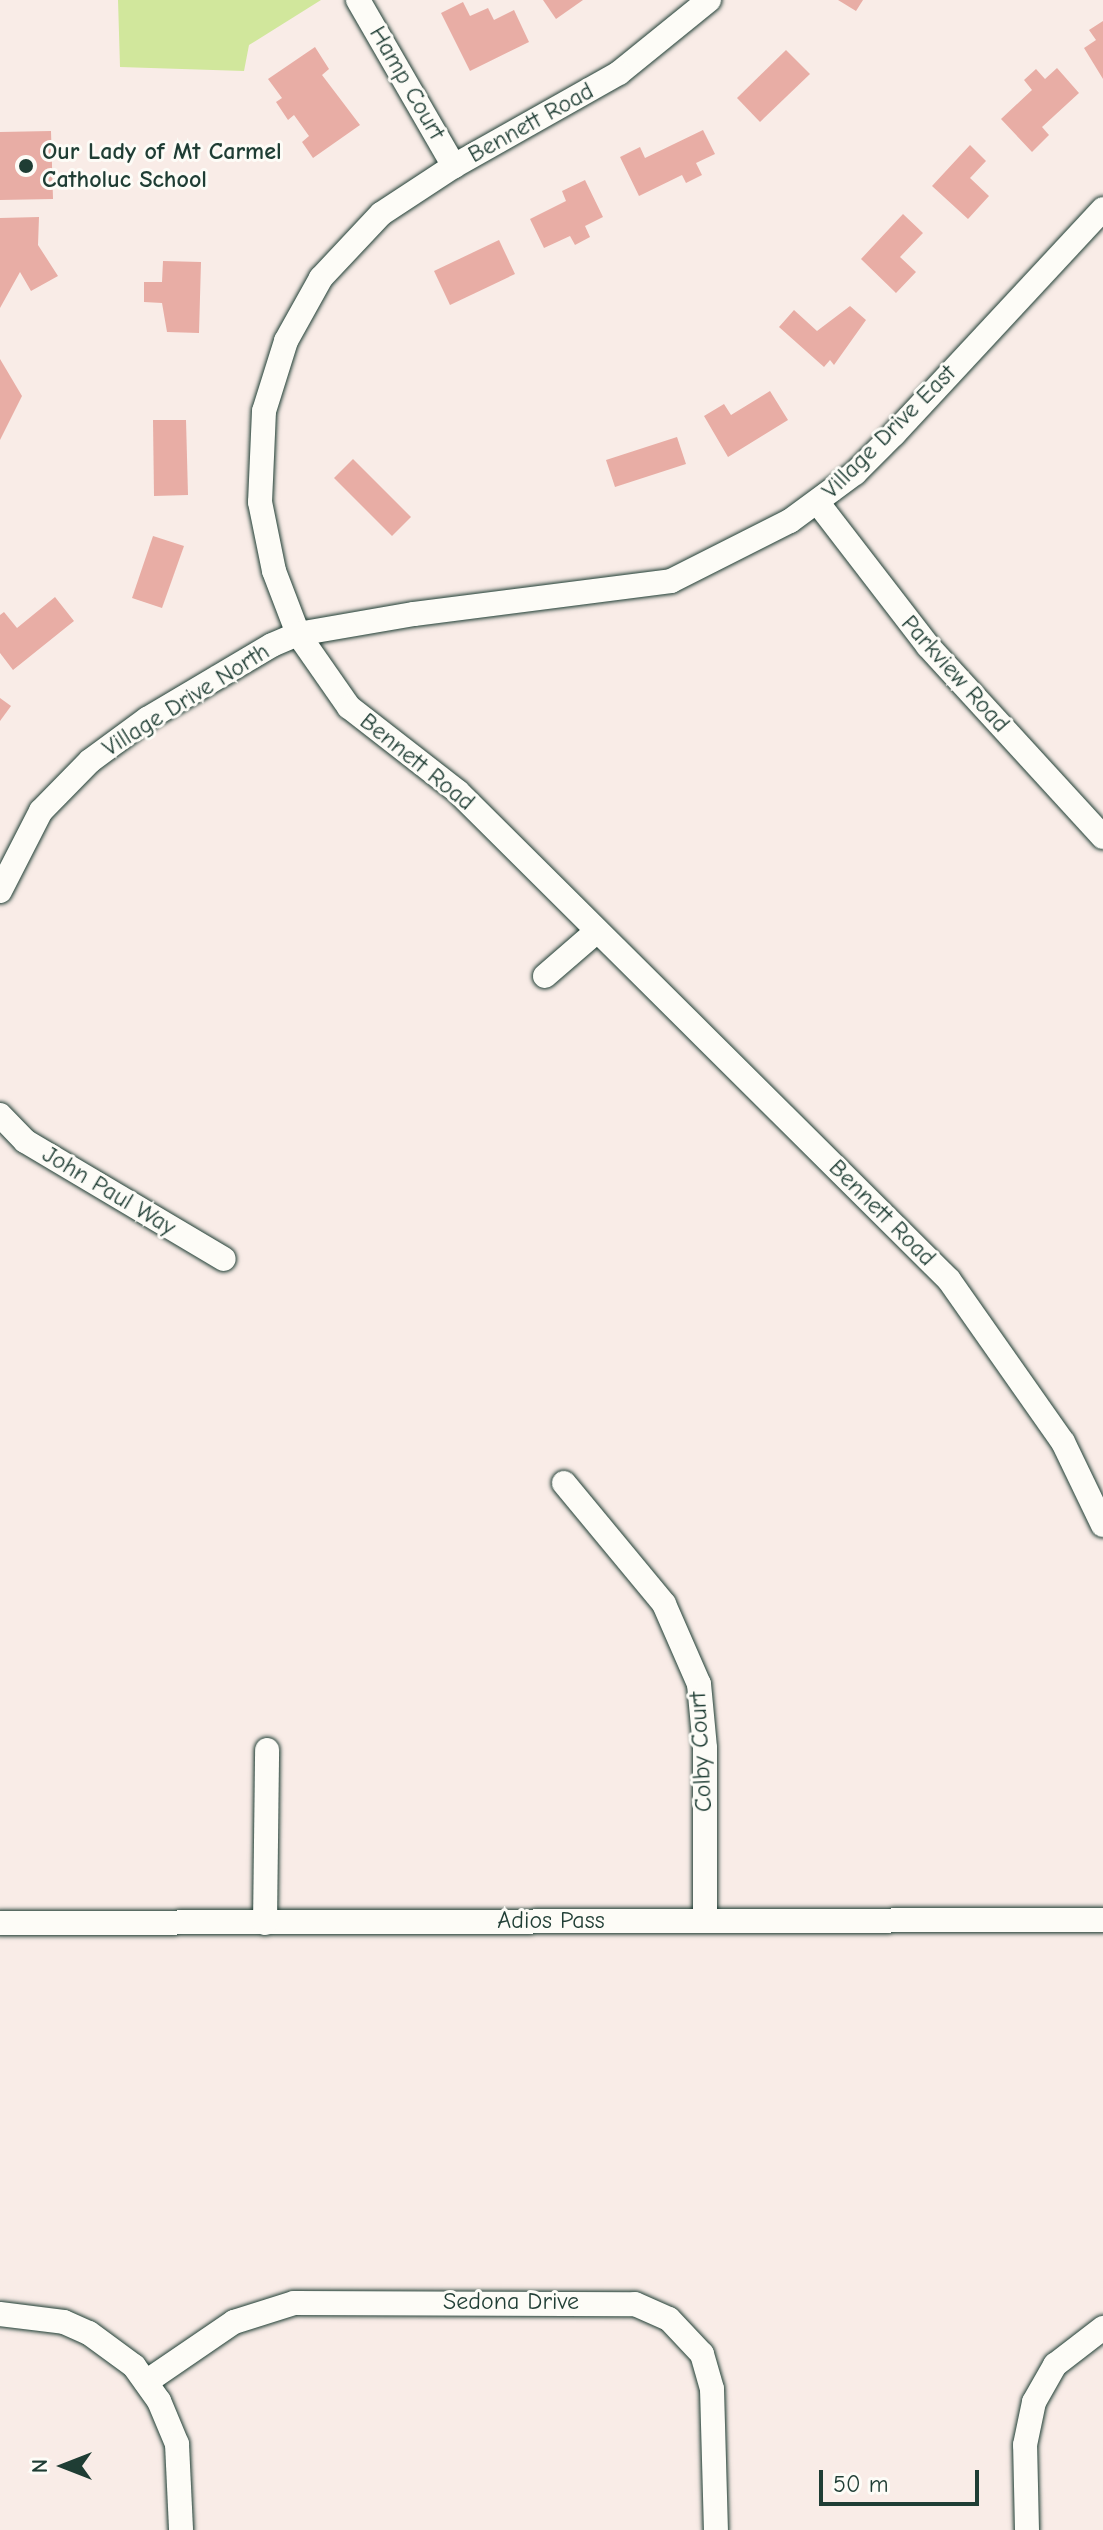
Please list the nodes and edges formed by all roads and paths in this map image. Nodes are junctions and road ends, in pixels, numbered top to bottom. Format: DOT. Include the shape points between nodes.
graph roads {
  1 [pos="358,0"];
  2 [pos="709,0"];
  3 [pos="454,166"];
  4 [pos="1103,209"];
  5 [pos="818,503"];
  6 [pos="298,634"];
  7 [pos="1103,837"];
  8 [pos="0,891"];
  9 [pos="597,931"];
  10 [pos="545,976"];
  11 [pos="0,1115"];
  12 [pos="224,1259"];
  13 [pos="564,1483"];
  14 [pos="1103,1525"];
  15 [pos="267,1750"];
  16 [pos="1103,1920"];
  17 [pos="705,1921"];
  18 [pos="0,1923"];
  19 [pos="265,1923"];
  20 [pos="0,2314"];
  21 [pos="1103,2328"];
  22 [pos="146,2382"];
  23 [pos="181,2530"];
  24 [pos="716,2530"];
  25 [pos="1027,2530"];
  1 -- 3 [label="street, Hamp Court"];
  2 -- 3 [label="street, Bennett Road" via="619,73"];
  3 -- 6 [label="street, Bennett Road" via="381,214 343,250 296,317 276,365 261,433 260,502 278,586"];
  4 -- 5 [label="street, Village Drive East" via="894,434"];
  5 -- 6 [label="street, Village Drive East" via="752,544 671,581"];
  5 -- 7 [label="street, Parkview Road" via="928,646"];
  6 -- 8 [label="street, Village Drive North" via="180,698 90,761 41,811"];
  6 -- 9 [label="street, Bennett Road" via="349,707 458,792"];
  9 -- 10 [label="street"];
  9 -- 14 [label="street, Bennett Road" via="949,1280 1063,1442"];
  11 -- 12 [label="street, John Paul Way" via="25,1141"];
  13 -- 17 [label="street, Colby Court" via="664,1604 699,1684 705,1748"];
  15 -- 19 [label="street"];
  16 -- 17 [label="street, Adios Pass"];
  17 -- 19 [label="street, Adios Pass"];
  18 -- 19 [label="street, Adios Pass"];
  20 -- 22 [label="street" via="44,2316 89,2333 116,2350"];
  21 -- 25 [label="street" via="1055,2365 1034,2402 1025,2445"];
  22 -- 23 [label="street" via="177,2444"];
  22 -- 24 [label="street, Sedona Drive" via="234,2322 294,2303 635,2304 669,2319 702,2354 712,2389"];
}
